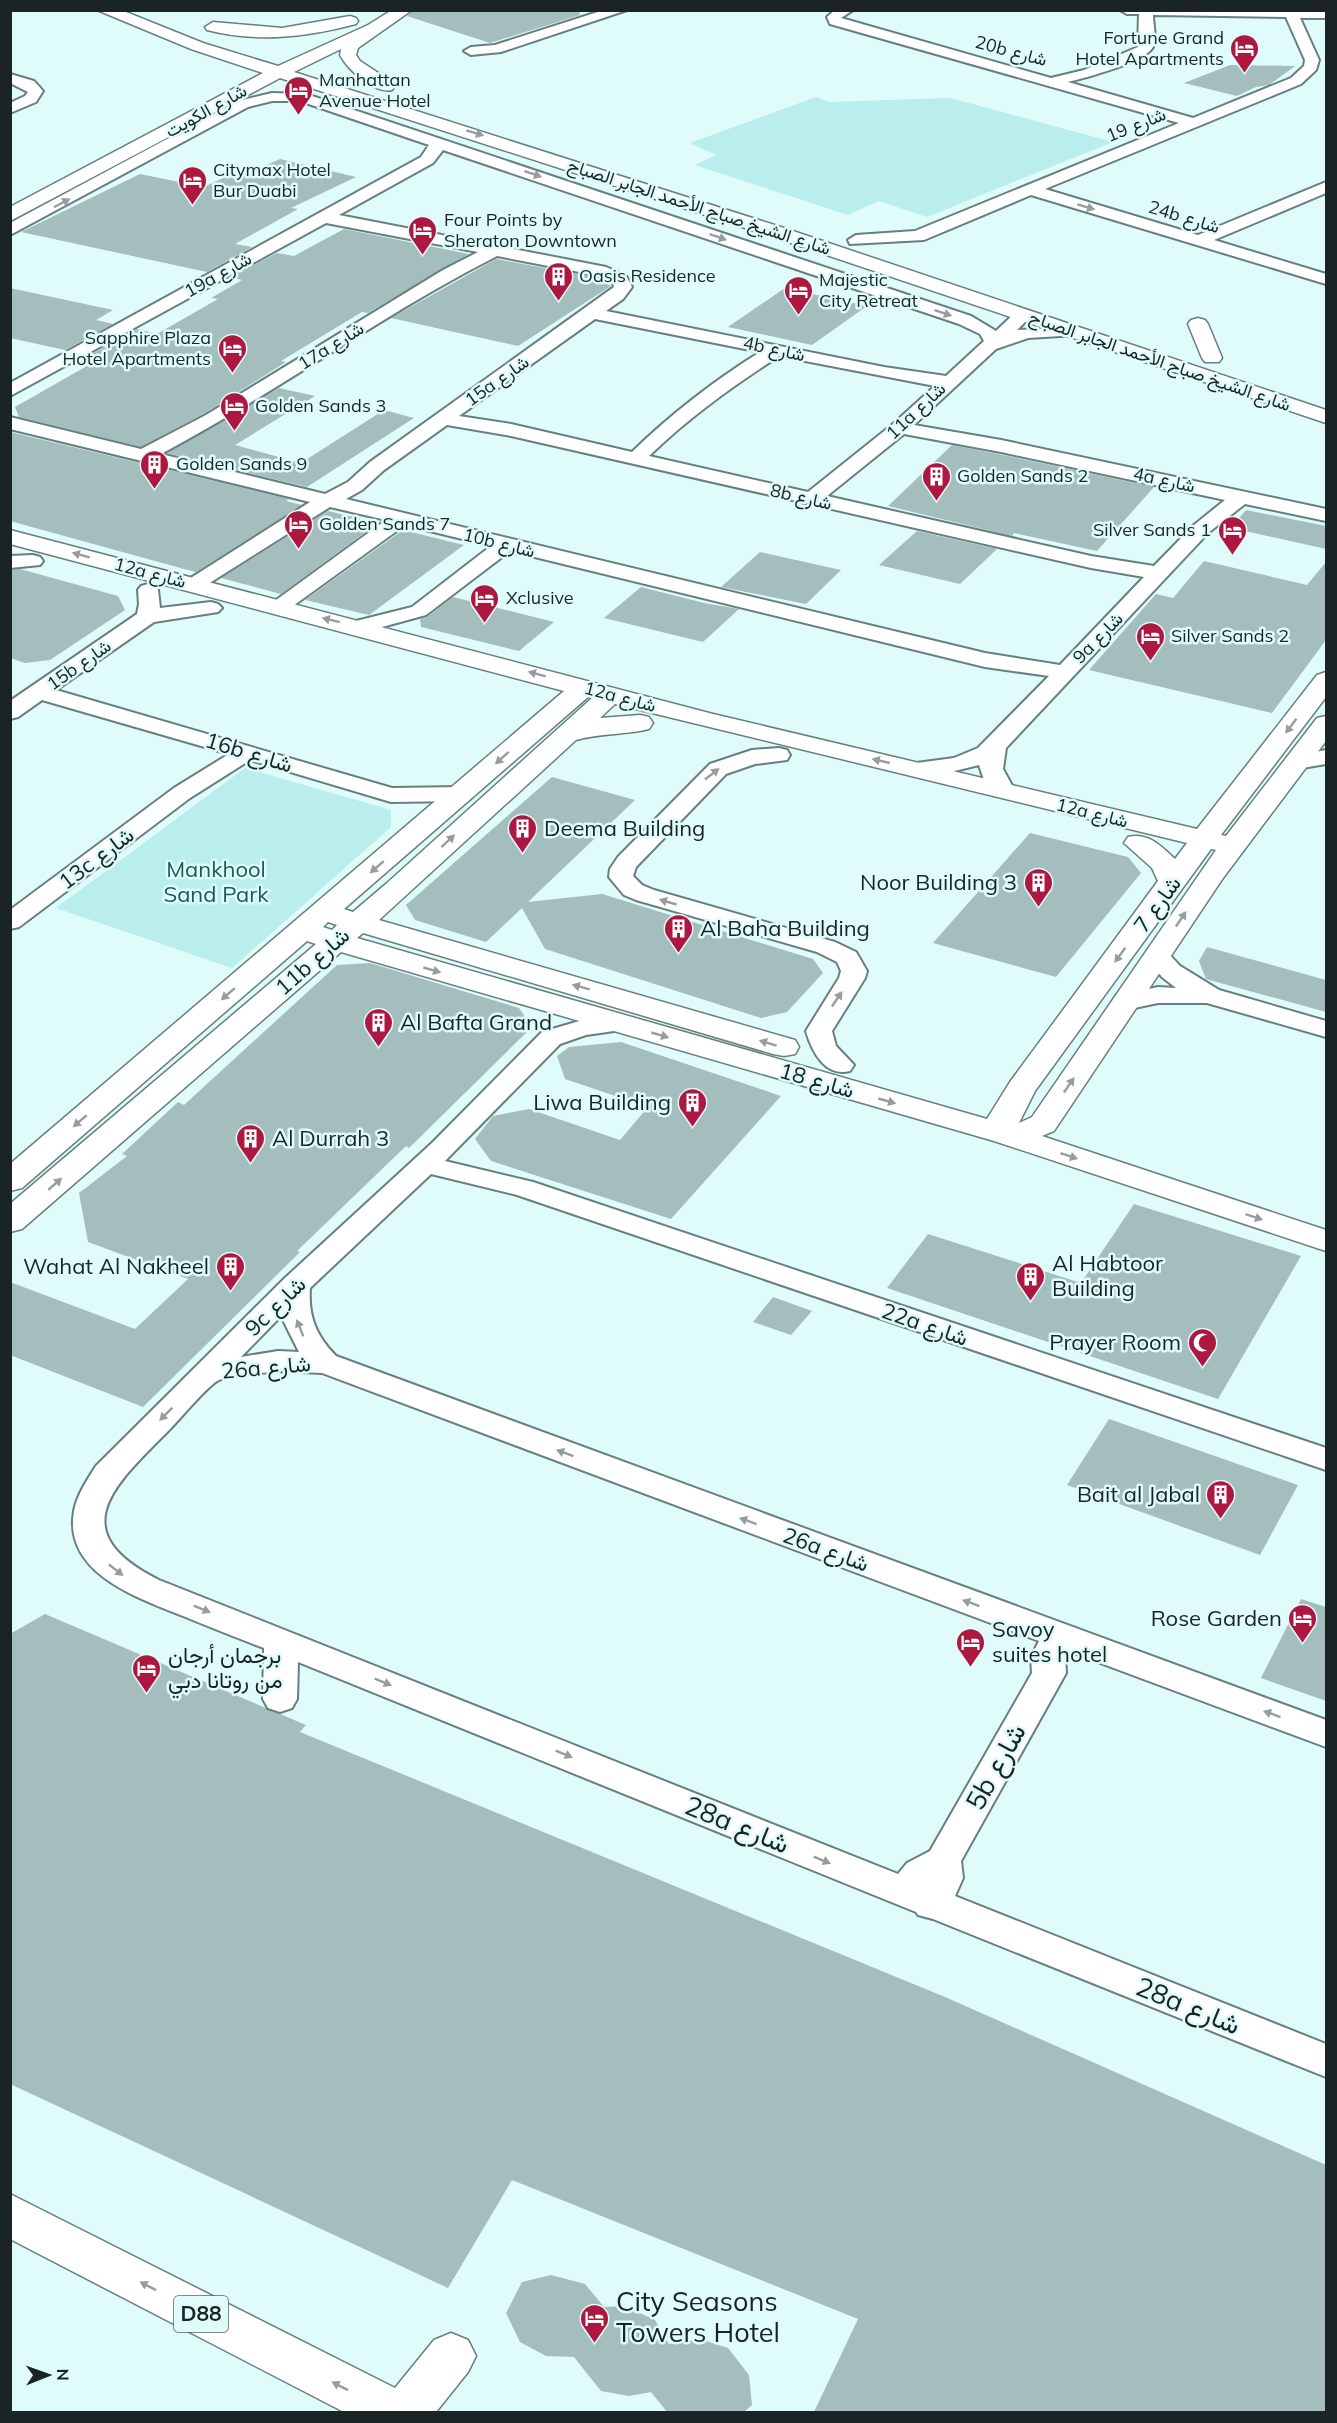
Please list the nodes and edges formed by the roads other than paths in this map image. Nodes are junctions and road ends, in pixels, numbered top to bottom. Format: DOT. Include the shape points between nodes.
graph roads {
  1 [pos="105,10"];
  2 [pos="404,10"];
  3 [pos="620,10"];
  4 [pos="846,10"];
  5 [pos="1127,10"];
  6 [pos="1137,11"];
  7 [pos="1146,11"];
  8 [pos="1291,14"];
  9 [pos="1326,14"];
  10 [pos="373,19"];
  11 [pos="130,21"];
  12 [pos="350,21"];
  13 [pos="1145,27"];
  14 [pos="197,46"];
  15 [pos="471,51"];
  16 [pos="283,60"];
  17 [pos="10,78"];
  18 [pos="1057,84"];
  19 [pos="339,90"];
  20 [pos="216,92"];
  21 [pos="386,93"];
  22 [pos="243,104"];
  23 [pos="17,106"];
  24 [pos="1194,123"];
  25 [pos="390,125"];
  26 [pos="437,141"];
  27 [pos="476,155"];
  28 [pos="426,160"];
  29 [pos="95,178"];
  30 [pos="1325,189"];
  31 [pos="1030,190"];
  32 [pos="10,196"];
  33 [pos="10,215"];
  34 [pos="326,215"];
  35 [pos="1236,226"];
  36 [pos="10,231"];
  37 [pos="780,233"];
  38 [pos="918,236"];
  39 [pos="856,240"];
  40 [pos="1198,241"];
  41 [pos="490,249"];
  42 [pos="887,250"];
  43 [pos="1243,256"];
  44 [pos="1326,279"];
  45 [pos="881,293"];
  46 [pos="962,295"];
  47 [pos="1044,302"];
  48 [pos="595,311"];
  49 [pos="1023,315"];
  50 [pos="1198,324"];
  51 [pos="1071,331"];
  52 [pos="1096,339"];
  53 [pos="986,347"];
  54 [pos="771,349"];
  55 [pos="1212,358"];
  56 [pos="1107,368"];
  57 [pos="945,385"];
  58 [pos="10,391"];
  59 [pos="1324,395"];
  60 [pos="448,416"];
  61 [pos="1326,417"];
  62 [pos="12,423"];
  63 [pos="904,425"];
  64 [pos="151,457"];
  65 [pos="628,458"];
  66 [pos="1234,495"];
  67 [pos="817,500"];
  68 [pos="320,503"];
  69 [pos="1326,515"];
  70 [pos="401,519"];
  71 [pos="10,537"];
  72 [pos="510,546"];
  73 [pos="18,559"];
  74 [pos="1157,576"];
  75 [pos="193,585"];
  76 [pos="148,590"];
  77 [pos="279,607"];
  78 [pos="211,608"];
  79 [pos="419,611"];
  80 [pos="147,617"];
  81 [pos="360,627"];
  82 [pos="414,642"];
  83 [pos="1060,678"];
  84 [pos="1326,680"];
  85 [pos="44,689"];
  86 [pos="527,694"];
  87 [pos="595,698"];
  88 [pos="564,704"];
  89 [pos="10,712"];
  90 [pos="640,723"];
  91 [pos="552,730"];
  92 [pos="1324,730"];
  93 [pos="995,746"];
  94 [pos="239,750"];
  95 [pos="779,755"];
  96 [pos="1326,757"];
  97 [pos="1296,762"];
  98 [pos="917,769"];
  99 [pos="1003,791"];
  100 [pos="462,794"];
  101 [pos="391,795"];
  102 [pos="1223,816"];
  103 [pos="421,829"];
  104 [pos="1146,836"];
  105 [pos="1197,848"];
  106 [pos="1226,855"];
  107 [pos="1173,882"];
  108 [pos="397,889"];
  109 [pos="10,922"];
  110 [pos="331,926"];
  111 [pos="426,944"];
  112 [pos="1156,956"];
  113 [pos="388,958"];
  114 [pos="303,968"];
  115 [pos="1214,998"];
  116 [pos="1125,1002"];
  117 [pos="554,1004"];
  118 [pos="619,1023"];
  119 [pos="1326,1029"];
  120 [pos="551,1038"];
  121 [pos="841,1065"];
  122 [pos="1043,1124"];
  123 [pos="1008,1128"];
  124 [pos="434,1156"];
  125 [pos="10,1181"];
  126 [pos="1326,1217"];
  127 [pos="10,1222"];
  128 [pos="1326,1241"];
  129 [pos="295,1285"];
  130 [pos="325,1363"];
  131 [pos="207,1372"];
  132 [pos="1326,1459"];
  133 [pos="147,1588"];
  134 [pos="1068,1639"];
  135 [pos="280,1641"];
  136 [pos="280,1699"];
  137 [pos="1326,1734"];
  138 [pos="918,1899"];
  139 [pos="1326,2061"];
  140 [pos="10,2215"];
  141 [pos="451,2356"];
  142 [pos="392,2412"];
  143 [pos="406,2412"];
  1 -- 11 [label="main road, شارع الشيخ صباح الأحمد الجابر الصباح"];
  2 -- 10 [label="main road, شارع الكويت"];
  3 -- 15 [label="street" via="496,49"];
  4 -- 18 [label="street, 20b شارع" via="834,17 835,21"];
  5 -- 6 [label="street"];
  6 -- 7 [label="street"];
  6 -- 13 [label="street"];
  7 -- 8 [label="street"];
  7 -- 13 [label="street"];
  8 -- 9 [label="street"];
  8 -- 24 [label="street, شارع 19" via="1312,60 1305,74 1284,87"];
  10 -- 12 [label="main road, شارع الكويت"];
  10 -- 16 [label="main road, شارع الكويت"];
  10 -- 21 [label="main road" via="350,46 348,55"];
  11 -- 14 [label="main road, شارع الشيخ صباح الأحمد الجابر الصباح"];
  11 -- 16 [label="main road" via="168,26"];
  12 -- 16 [label="main road, شارع الكويت"];
  12 -- 16 [label="main road, شارع الشيخ صباح الأحمد الجابر الصباح" via="285,34 258,34 207,25"];
  13 -- 18 [label="street" via="1148,42 1143,50"];
  14 -- 16 [label="main road, شارع الشيخ صباح الأحمد الجابر الصباح"];
  14 -- 20 [label="main road" via="215,58"];
  16 -- 19 [label="main road, شارع الشيخ صباح الأحمد الجابر الصباح"];
  16 -- 20 [label="main road, شارع الكويت"];
  16 -- 21 [label="main road, شارع الشيخ صباح الأحمد الجابر الصباح" via="330,67"];
  16 -- 39 [label="main road, شارع الشيخ صباح الأحمد الجابر الصباح" via="417,104 465,113"];
  17 -- 23 [label="street" via="34,88 36,95"];
  18 -- 24 [label="street, 20b شارع"];
  19 -- 20 [label="main road"];
  19 -- 21 [label="main road, شارع الشيخ صباح الأحمد الجابر الصباح"];
  20 -- 22 [label="main road"];
  20 -- 29 [label="main road, شارع الكويت"];
  20 -- 32 [label="main road, شارع الكويت"];
  21 -- 25 [label="main road"];
  21 -- 37 [label="main road, شارع الشيخ صباح الأحمد الجابر الصباح, one-way"];
  22 -- 25 [label="street" via="272,97 301,97"];
  22 -- 29 [label="street"];
  24 -- 31 [label="street, شارع 19"];
  25 -- 26 [label="street"];
  26 -- 27 [label="street"];
  26 -- 28 [label="street" via="435,152"];
  27 -- 28 [label="street, 19a شارع"];
  27 -- 45 [label="street, one-way"];
  28 -- 34 [label="street, 19a شارع"];
  29 -- 33 [label="main road, شارع الكويت"];
  36 -- 29 [label="street, one-way"];
  30 -- 35 [label="street"];
  31 -- 38 [label="street, شارع 19"];
  31 -- 40 [label="street, 24b شارع, one-way"];
  34 -- 41 [label="street"];
  34 -- 58 [label="street, 19a شارع"];
  35 -- 40 [label="street"];
  35 -- 43 [label="street" via="1225,240"];
  37 -- 42 [label="main road" via="809,236 855,250"];
  37 -- 46 [label="main road, شارع الشيخ صباح الأحمد الجابر الصباح"];
  38 -- 39 [label="street, شارع 19"];
  38 -- 42 [label="street, شارع 19"];
  39 -- 42 [label="main road, شارع الشيخ صباح الأحمد الجابر الصباح"];
  40 -- 43 [label="street, 24b شارع"];
  41 -- 48 [label="street, 15a شارع" via="608,273 623,287"];
  41 -- 64 [label="street, 17a شارع"];
  42 -- 47 [label="main road, شارع الشيخ صباح الأحمد الجابر الصباح"];
  43 -- 44 [label="street, 24b شارع"];
  45 -- 46 [label="main road"];
  45 -- 53 [label="street, one-way" via="974,323 987,331"];
  46 -- 49 [label="main road, شارع الشيخ صباح الأحمد الجابر الصباح"];
  48 -- 54 [label="street, 4b شارع"];
  48 -- 60 [label="street, 15a شارع"];
  49 -- 51 [label="main road, شارع الشيخ صباح الأحمد الجابر الصباح"];
  49 -- 53 [label="street, 11a شارع"];
  49 -- 55 [label="main road, شارع الشيخ صباح الأحمد الجابر الصباح" via="1051,313"];
  50 -- 55 [label="main road"];
  51 -- 52 [label="main road, شارع الشيخ صباح الأحمد الجابر الصباح"];
  51 -- 53 [label="street, 11a شارع" via="1025,333"];
  52 -- 56 [label="main road"];
  52 -- 61 [label="main road, شارع الشيخ صباح الأحمد الجابر الصباح"];
  53 -- 57 [label="street, 11a شارع"];
  54 -- 57 [label="street, 4b شارع"];
  54 -- 65 [label="street"];
  55 -- 59 [label="main road, شارع الشيخ صباح الأحمد الجابر الصباح"];
  57 -- 63 [label="street, 11a شارع"];
  60 -- 65 [label="street, 8b شارع"];
  60 -- 68 [label="street, 15a شارع" via="355,486"];
  62 -- 64 [label="street, 10b شارع"];
  63 -- 66 [label="street, 4a شارع"];
  63 -- 67 [label="street, 11a شارع" via="853,468 845,480"];
  64 -- 68 [label="street, 10b شارع"];
  65 -- 67 [label="street, 8b شارع"];
  66 -- 69 [label="street, 4a شارع"];
  66 -- 74 [label="street, 9a شارع"];
  67 -- 74 [label="street, 8b شارع"];
  68 -- 70 [label="street, 10b شارع"];
  68 -- 75 [label="street, 15a شارع"];
  70 -- 72 [label="street, 10b شارع"];
  70 -- 77 [label="street"];
  75 -- 71 [label="main road, 12a شارع, one-way"];
  72 -- 79 [label="street"];
  72 -- 83 [label="street, 10b شارع"];
  73 -- 76 [label="main road, 12a شارع"];
  74 -- 83 [label="street, 9a شارع"];
  75 -- 77 [label="main road, 12a شارع"];
  76 -- 78 [label="main road, 12a شارع"];
  76 -- 80 [label="street"];
  81 -- 77 [label="main road, 12a شارع, one-way"];
  78 -- 80 [label="street, 15b شارع"];
  78 -- 86 [label="main road, 12a شارع"];
  79 -- 81 [label="street"];
  79 -- 82 [label="street" via="413,626"];
  80 -- 85 [label="street, 15b شارع"];
  81 -- 82 [label="main road, 12a شارع"];
  87 -- 82 [label="main road, 12a شارع, one-way"];
  83 -- 93 [label="street, 9a شارع"];
  84 -- 102 [label="main road, شارع 7, one-way"];
  85 -- 89 [label="street, 15b شارع"];
  85 -- 94 [label="street, 16b شارع"];
  86 -- 88 [label="main road, 12a شارع"];
  86 -- 91 [label="main road"];
  87 -- 88 [label="main road, 11b شارع"];
  87 -- 90 [label="main road, 12a شارع"];
  87 -- 91 [label="main road, 11b شارع"];
  98 -- 87 [label="main road, 12a شارع, one-way"];
  88 -- 91 [label="main road, 11b شارع"];
  90 -- 91 [label="main road"];
  90 -- 95 [label="main road, 12a شارع"];
  91 -- 100 [label="main road, 11b شارع, one-way"];
  108 -- 91 [label="main road, 11b شارع, one-way"];
  92 -- 97 [label="main road, شارع 7"];
  93 -- 98 [label="street, 9a شارع" via="964,763"];
  93 -- 99 [label="street" via="990,768"];
  94 -- 101 [label="street, 16b شارع"];
  94 -- 109 [label="street, 13c شارع"];
  95 -- 104 [label="main road, 12a شارع"];
  121 -- 95 [label="street, one-way" via="824,1049 819,1031 852,978 854,971 847,957 826,947 645,895 633,890 621,877 627,862 710,774 739,760"];
  96 -- 97 [label="street"];
  97 -- 106 [label="main road, شارع 7"];
  98 -- 99 [label="main road, 12a شارع"];
  99 -- 104 [label="main road, 12a شارع"];
  100 -- 101 [label="street, 16b شارع"];
  100 -- 103 [label="main road, 11b شارع"];
  101 -- 103 [label="street, 16b شارع" via="415,814"];
  102 -- 104 [label="main road"];
  102 -- 105 [label="main road, شارع 7"];
  103 -- 110 [label="main road, 11b شارع, one-way"];
  104 -- 105 [label="main road, 12a شارع"];
  104 -- 107 [label="main road"];
  105 -- 106 [label="main road, 12a شارع"];
  105 -- 107 [label="main road, شارع 7"];
  112 -- 106 [label="main road, شارع 7, one-way"];
  107 -- 123 [label="main road, شارع 7, one-way"];
  108 -- 110 [label="main road, 11b شارع"];
  108 -- 111 [label="main road" via="395,905 400,920"];
  110 -- 111 [label="main road, شارع 18"];
  110 -- 113 [label="main road, شارع 18"];
  110 -- 114 [label="main road, 11b شارع"];
  110 -- 125 [label="main road, 11b شارع, one-way"];
  121 -- 111 [label="main road, شارع 18, one-way"];
  112 -- 115 [label="street" via="1178,979"];
  112 -- 116 [label="main road, شارع 7"];
  113 -- 114 [label="main road" via="344,958"];
  113 -- 117 [label="main road, شارع 18, one-way"];
  127 -- 114 [label="main road, 11b شارع, one-way"];
  115 -- 116 [label="street" via="1167,994"];
  115 -- 119 [label="street"];
  122 -- 116 [label="main road, شارع 7, one-way"];
  117 -- 118 [label="main road, شارع 18"];
  117 -- 120 [label="street"];
  118 -- 120 [label="street, 9c شارع"];
  118 -- 123 [label="main road, شارع 18, one-way"];
  120 -- 124 [label="street, 9c شارع"];
  121 -- 123 [label="main road, شارع 18"];
  122 -- 123 [label="main road, شارع 18"];
  122 -- 126 [label="main road, شارع 18"];
  123 -- 128 [label="main road, شارع 18, one-way"];
  124 -- 129 [label="street, 9c شارع"];
  124 -- 132 [label="street, 22a شارع" via="482,1180 524,1188"];
  130 -- 129 [label="street, 26a شارع, one-way" via="313,1352 298,1326"];
  129 -- 131 [label="street, 9c شارع"];
  130 -- 131 [label="street, 26a شارع" via="278,1362"];
  134 -- 130 [label="street, 26a شارع, one-way"];
  131 -- 133 [label="street, 9c شارع, one-way" via="107,1474 90,1506 88,1523 99,1554 111,1568"];
  133 -- 135 [label="street, 28a شارع, one-way"];
  137 -- 134 [label="street, 26a شارع, one-way"];
  134 -- 138 [label="street, 5b شارع" via="1067,1664 1049,1673 943,1861 944,1883"];
  135 -- 136 [label="street"];
  135 -- 138 [label="street, 28a شارع, one-way"];
  138 -- 139 [label="street, 28a شارع"];
  142 -- 140 [label="main road, D88, one-way"];
  141 -- 143 [label="main road"];
}
